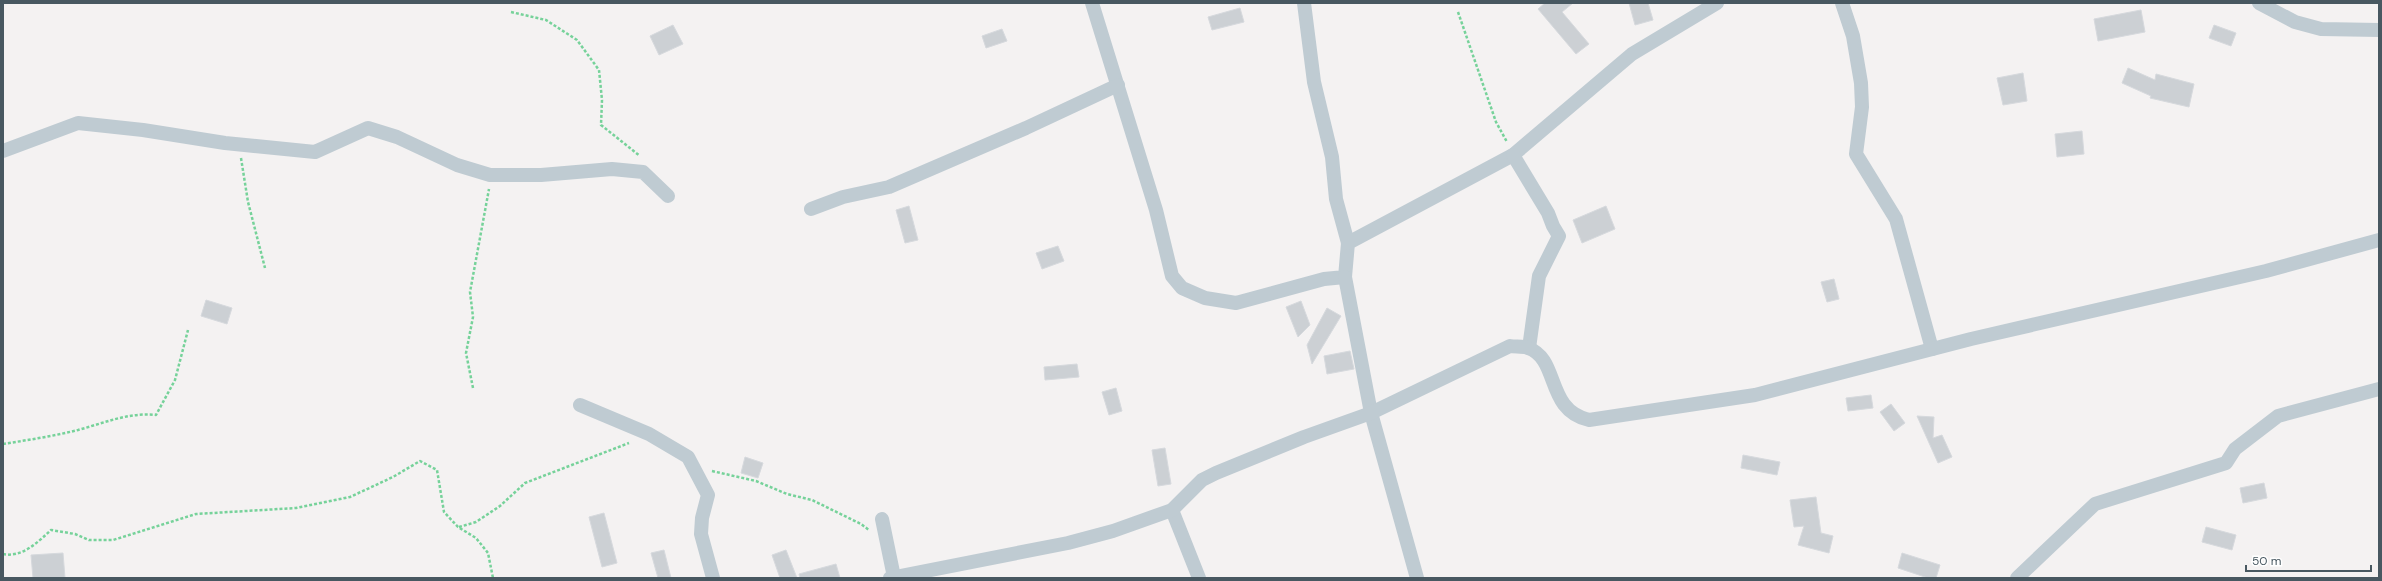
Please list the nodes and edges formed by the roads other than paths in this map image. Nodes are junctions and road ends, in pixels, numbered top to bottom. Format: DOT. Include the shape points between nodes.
graph roads {
  1 [pos="1092,3"];
  2 [pos="1304,3"];
  3 [pos="1717,3"];
  4 [pos="1842,3"];
  5 [pos="2259,3"];
  6 [pos="2379,30"];
  7 [pos="1118,85"];
  8 [pos="3,151"];
  9 [pos="1513,155"];
  10 [pos="668,196"];
  11 [pos="811,209"];
  12 [pos="2379,240"];
  13 [pos="1348,243"];
  14 [pos="1345,277"];
  15 [pos="1529,348"];
  16 [pos="1932,349"];
  17 [pos="2379,390"];
  18 [pos="580,405"];
  19 [pos="1371,413"];
  20 [pos="1172,510"];
  21 [pos="882,519"];
  22 [pos="713,578"];
  23 [pos="892,578"];
  24 [pos="1199,578"];
  25 [pos="1417,578"];
  26 [pos="2017,578"];
  1 -- 7 [label="street"];
  2 -- 13 [label="street" via="1314,82 1332,157 1336,200"];
  3 -- 9 [label="street" via="1632,54"];
  4 -- 16 [label="street" via="1853,36 1861,83 1862,107 1856,154 1896,219"];
  5 -- 6 [label="street" via="2295,22 2321,29"];
  7 -- 11 [label="street" via="1026,128 894,184 842,197"];
  7 -- 14 [label="street" via="1156,210 1172,276 1182,288 1205,298 1236,303 1324,278"];
  8 -- 10 [label="street" via="78,123 315,152 368,128 397,137 457,165 490,174 541,175 612,169 643,172"];
  9 -- 13 [label="street"];
  9 -- 15 [label="street" via="1548,212 1559,236 1539,276"];
  12 -- 16 [label="street" via="2266,272"];
  13 -- 14 [label="street"];
  14 -- 19 [label="street"];
  15 -- 16 [label="street" via="1543,358 1562,403 1570,412 1589,420 1755,395"];
  15 -- 19 [label="street" via="1510,346"];
  17 -- 26 [label="street" via="2278,416 2235,449 2226,463 2095,504"];
  18 -- 22 [label="street" via="650,434 688,457 708,495 701,534"];
  19 -- 20 [label="street" via="1216,473 1202,480"];
  19 -- 25 [label="street"];
  20 -- 23 [label="street" via="1113,531 1068,543"];
  20 -- 24 [label="street"];
  21 -- 23 [label="street"];
}
